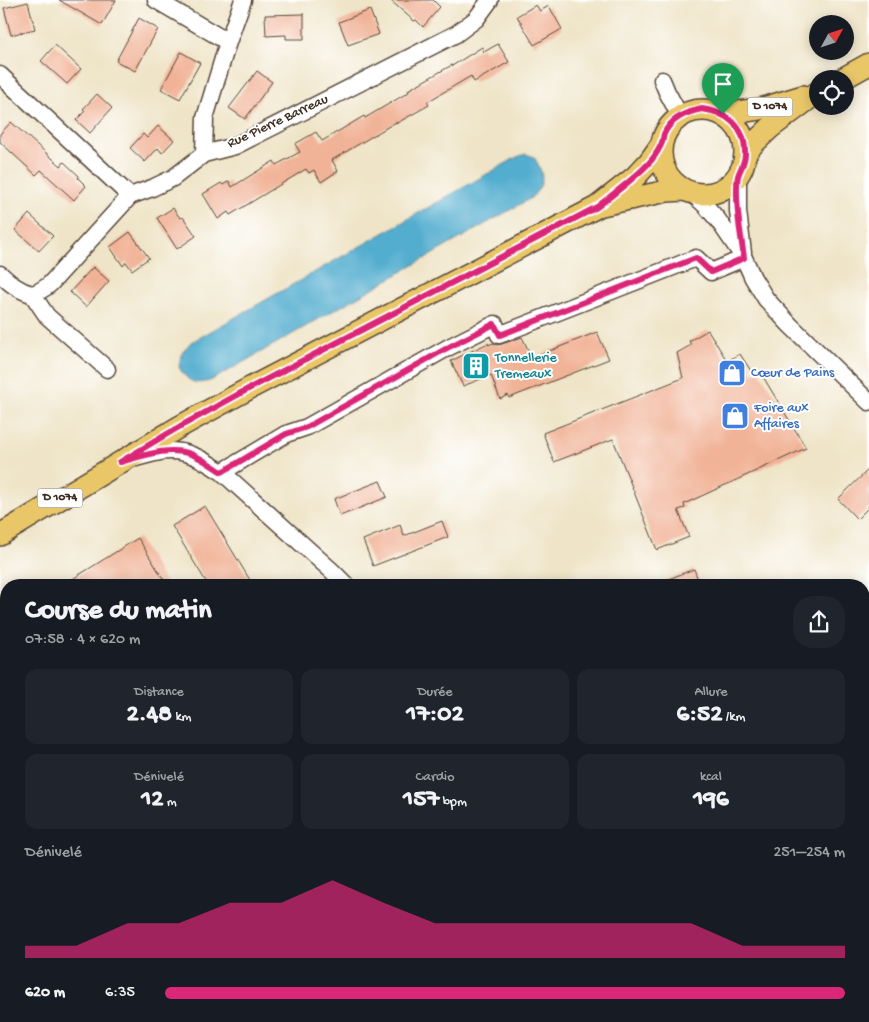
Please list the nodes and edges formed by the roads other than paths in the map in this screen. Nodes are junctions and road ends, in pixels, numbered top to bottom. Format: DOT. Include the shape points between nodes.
graph roads {
  1 [pos="156,0"];
  2 [pos="243,0"];
  3 [pos="490,0"];
  4 [pos="228,42"];
  5 [pos="869,64"];
  6 [pos="854,72"];
  7 [pos="0,75"];
  8 [pos="662,80"];
  9 [pos="809,94"];
  10 [pos="809,97"];
  11 [pos="723,114"];
  12 [pos="680,116"];
  13 [pos="661,145"];
  14 [pos="204,154"];
  15 [pos="745,154"];
  16 [pos="738,175"];
  17 [pos="688,191"];
  18 [pos="130,196"];
  19 [pos="597,207"];
  20 [pos="744,258"];
  21 [pos="0,274"];
  22 [pos="32,294"];
  23 [pos="107,369"];
  24 [pos="869,402"];
  25 [pos="120,462"];
  26 [pos="222,472"];
  27 [pos="0,535"];
  28 [pos="340,579"];
  1 -- 4 [label="street"];
  2 -- 4 [label="street"];
  3 -- 14 [label="street, Rue Pierre Barreau" via="476,19 456,34 235,146"];
  4 -- 14 [label="street" via="205,118"];
  5 -- 6 [label="main road"];
  7 -- 18 [label="street"];
  8 -- 12 [label="street"];
  9 -- 11 [label="main road, D 1074" via="760,110"];
  10 -- 15 [label="main road, D 1074" via="770,128"];
  11 -- 12 [label="main road" via="702,109"];
  11 -- 15 [label="main road" via="735,124 743,138"];
  12 -- 13 [label="main road" via="664,134"];
  13 -- 17 [label="main road" via="661,159 666,171 674,182"];
  13 -- 19 [label="main road, D 1074" via="634,177"];
  14 -- 18 [label="street, Rue Pierre Barreau" via="173,178"];
  15 -- 16 [label="main road"];
  16 -- 17 [label="main road" via="718,191 705,194"];
  16 -- 20 [label="street" via="738,211"];
  17 -- 19 [label="main road, D 1074" via="668,191"];
  17 -- 20 [label="street" via="718,220"];
  18 -- 22 [label="street, Rue Pierre Barreau" via="44,290"];
  19 -- 25 [label="main road, D 1074" via="250,388"];
  20 -- 24 [label="street" via="766,299"];
  20 -- 26 [label="street" via="711,272 696,258 500,335 494,324 307,427 286,434"];
  21 -- 22 [label="street" via="12,285"];
  22 -- 23 [label="street" via="47,316"];
  25 -- 26 [label="street" via="162,452 181,452 204,460"];
  25 -- 27 [label="main road, D 1074"];
  26 -- 28 [label="street"];
}
